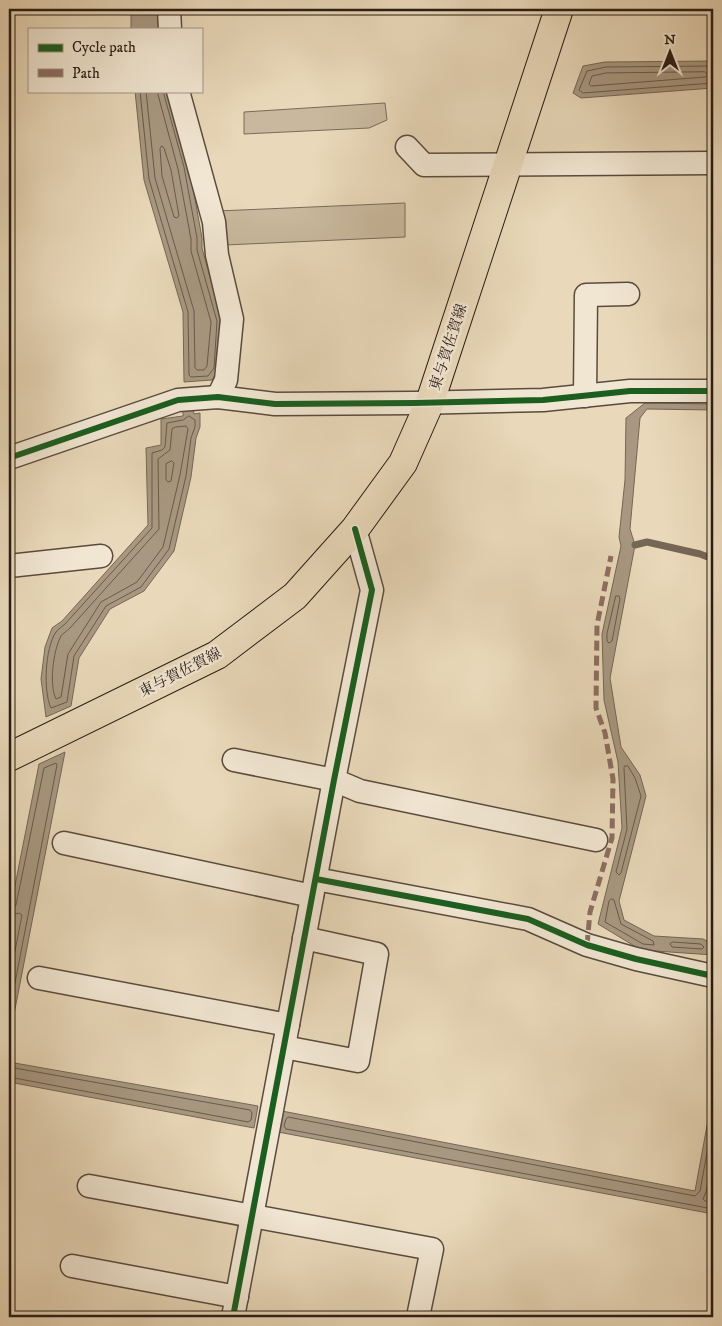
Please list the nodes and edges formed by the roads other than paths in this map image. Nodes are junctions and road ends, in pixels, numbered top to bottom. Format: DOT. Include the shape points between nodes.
graph roads {
  1 [pos="169,9"];
  2 [pos="559,9"];
  3 [pos="170,28"];
  4 [pos="178,92"];
  5 [pos="407,147"];
  6 [pos="713,163"];
  7 [pos="508,164"];
  8 [pos="628,294"];
  9 [pos="713,391"];
  10 [pos="585,396"];
  11 [pos="218,397"];
  12 [pos="430,402"];
  13 [pos="9,458"];
  14 [pos="355,529"];
  15 [pos="101,556"];
  16 [pos="9,566"];
  17 [pos="9,757"];
  18 [pos="234,760"];
  19 [pos="334,780"];
  20 [pos="596,840"];
  21 [pos="64,843"];
  22 [pos="314,888"];
  23 [pos="304,938"];
  24 [pos="713,976"];
  25 [pos="39,978"];
  26 [pos="286,1036"];
  27 [pos="89,1186"];
  28 [pos="253,1215"];
  29 [pos="72,1266"];
  30 [pos="235,1307"];
  31 [pos="418,1317"];
  1 -- 3 [label="street"];
  2 -- 7 [label="main road, 東与賀佐賀線"];
  4 -- 11 [label="street" via="214,222 217,255 232,319 226,380"];
  5 -- 7 [label="street" via="424,165"];
  6 -- 7 [label="street"];
  7 -- 12 [label="main road, 東与賀佐賀線"];
  8 -- 10 [label="street" via="586,295"];
  9 -- 10 [label="street"];
  10 -- 12 [label="street"];
  11 -- 12 [label="street" via="275,404"];
  11 -- 13 [label="street" via="178,400"];
  12 -- 14 [label="main road, 東与賀佐賀線" via="403,463"];
  14 -- 17 [label="main road, 東与賀佐賀線" via="296,596 216,655"];
  14 -- 19 [label="street" via="372,590"];
  15 -- 16 [label="street"];
  18 -- 19 [label="street"];
  19 -- 20 [label="street" via="360,791"];
  19 -- 22 [label="street"];
  21 -- 22 [label="street"];
  22 -- 23 [label="street"];
  22 -- 24 [label="street" via="528,919 587,945"];
  23 -- 26 [label="street"];
  23 -- 26 [label="street" via="377,954 358,1061"];
  25 -- 26 [label="street"];
  26 -- 28 [label="street"];
  27 -- 28 [label="street"];
  28 -- 30 [label="street"];
  28 -- 31 [label="street" via="432,1249"];
  29 -- 30 [label="street"];
}
